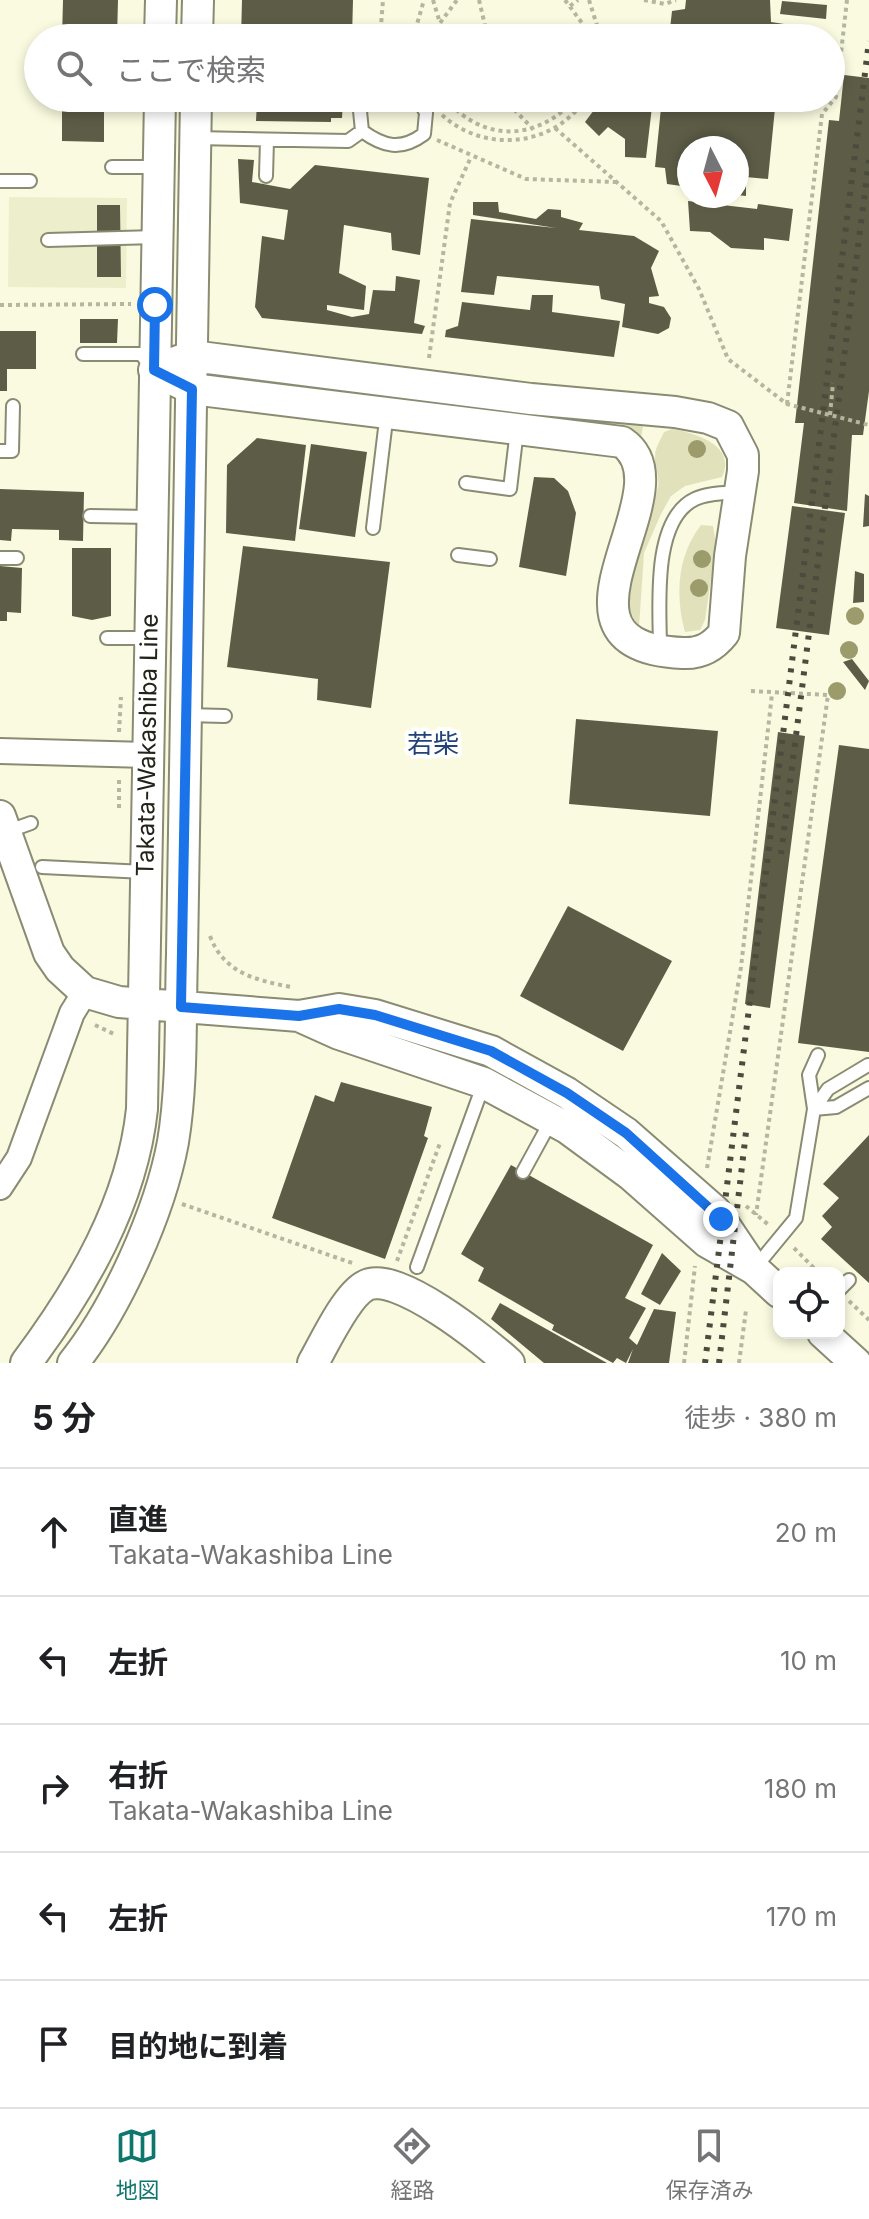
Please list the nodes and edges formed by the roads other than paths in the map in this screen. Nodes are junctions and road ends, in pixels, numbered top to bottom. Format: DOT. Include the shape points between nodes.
graph roads {
  1 [pos="161,0"];
  2 [pos="198,0"];
  3 [pos="160,24"];
  4 [pos="197,24"];
  5 [pos="160,112"];
  6 [pos="196,112"];
  7 [pos="360,112"];
  8 [pos="425,112"];
  9 [pos="362,131"];
  10 [pos="195,138"];
  11 [pos="267,140"];
  12 [pos="112,167"];
  13 [pos="158,167"];
  14 [pos="266,176"];
  15 [pos="0,181"];
  16 [pos="30,181"];
  17 [pos="156,237"];
  18 [pos="48,240"];
  19 [pos="83,354"];
  20 [pos="192,356"];
  21 [pos="154,370"];
  22 [pos="192,389"];
  23 [pos="13,406"];
  24 [pos="387,412"];
  25 [pos="675,412"];
  26 [pos="517,427"];
  27 [pos="0,451"];
  28 [pos="640,463"];
  29 [pos="466,483"];
  30 [pos="741,491"];
  31 [pos="90,516"];
  32 [pos="151,517"];
  33 [pos="373,528"];
  34 [pos="458,555"];
  35 [pos="0,558"];
  36 [pos="17,558"];
  37 [pos="490,559"];
  38 [pos="107,638"];
  39 [pos="149,638"];
  40 [pos="660,652"];
  41 [pos="186,715"];
  42 [pos="225,716"];
  43 [pos="0,751"];
  44 [pos="147,755"];
  45 [pos="12,823"];
  46 [pos="42,867"];
  47 [pos="145,872"];
  48 [pos="85,992"];
  49 [pos="299,1002"];
  50 [pos="144,1005"];
  51 [pos="181,1007"];
  52 [pos="818,1055"];
  53 [pos="868,1065"];
  54 [pos="484,1083"];
  55 [pos="869,1088"];
  56 [pos="814,1109"];
  57 [pos="552,1119"];
  58 [pos="523,1172"];
  59 [pos="0,1187"];
  60 [pos="417,1267"];
  61 [pos="754,1269"];
  62 [pos="849,1280"];
  63 [pos="845,1284"];
  64 [pos="773,1286"];
  65 [pos="830,1339"];
  66 [pos="26,1363"];
  67 [pos="73,1363"];
  68 [pos="313,1363"];
  69 [pos="509,1363"];
  70 [pos="856,1363"];
  1 -- 3 [label="street"];
  2 -- 4 [label="street"];
  5 -- 13 [label="street, Takata-Wakashiba Line"];
  6 -- 10 [label="street, Takata-Wakashiba Line"];
  7 -- 9 [label="lane"];
  8 -- 9 [label="lane" via="424,134 410,144 378,143"];
  9 -- 11 [label="lane" via="348,141"];
  10 -- 11 [label="lane"];
  10 -- 20 [label="street, Takata-Wakashiba Line"];
  11 -- 14 [label="lane"];
  12 -- 13 [label="lane"];
  13 -- 17 [label="street, Takata-Wakashiba Line"];
  15 -- 16 [label="lane"];
  17 -- 18 [label="lane"];
  17 -- 21 [label="street, Takata-Wakashiba Line"];
  19 -- 21 [label="lane" via="141,354"];
  20 -- 21 [label="street"];
  20 -- 22 [label="street, Takata-Wakashiba Line"];
  20 -- 25 [label="street"];
  21 -- 22 [label="street"];
  21 -- 32 [label="street, Takata-Wakashiba Line"];
  22 -- 24 [label="street"];
  22 -- 41 [label="street, Takata-Wakashiba Line"];
  23 -- 27 [label="lane" via="12,451"];
  24 -- 26 [label="street"];
  24 -- 33 [label="lane"];
  25 -- 28 [label="street" via="652,434"];
  25 -- 30 [label="street" via="728,426 743,455"];
  26 -- 28 [label="street" via="614,439 629,447"];
  26 -- 29 [label="lane" via="510,489 498,492"];
  28 -- 40 [label="street" via="640,491 616,569 614,599 624,636"];
  30 -- 40 [label="lane" via="697,497 673,522 659,582"];
  30 -- 40 [label="street" via="724,633 697,652"];
  31 -- 32 [label="lane"];
  32 -- 39 [label="street, Takata-Wakashiba Line"];
  34 -- 37 [label="lane"];
  35 -- 36 [label="lane"];
  38 -- 39 [label="lane"];
  39 -- 44 [label="street, Takata-Wakashiba Line"];
  41 -- 42 [label="lane"];
  41 -- 51 [label="street, Takata-Wakashiba Line"];
  43 -- 44 [label="street"];
  44 -- 47 [label="street, Takata-Wakashiba Line"];
  45 -- 48 [label="street" via="49,953"];
  46 -- 47 [label="lane"];
  47 -- 50 [label="street, Takata-Wakashiba Line"];
  48 -- 50 [label="street"];
  48 -- 59 [label="street" via="72,1013 19,1158"];
  49 -- 51 [label="street"];
  49 -- 54 [label="street" via="339,1034"];
  49 -- 61 [label="street" via="375,1015 491,1051 567,1093 626,1133 715,1211"];
  50 -- 51 [label="street"];
  50 -- 66 [label="street, Takata-Wakashiba Line" via="142,1109 126,1189 84,1277"];
  51 -- 67 [label="street, Takata-Wakashiba Line" via="169,1155 123,1282"];
  52 -- 56 [label="lane" via="809,1075"];
  53 -- 56 [label="lane" via="828,1089"];
  54 -- 57 [label="street"];
  54 -- 60 [label="lane"];
  55 -- 56 [label="lane" via="836,1107"];
  56 -- 61 [label="lane" via="796,1218"];
  57 -- 58 [label="lane"];
  57 -- 61 [label="street" via="631,1175 707,1242"];
  61 -- 64 [label="street"];
  62 -- 63 [label="lane"];
  65 -- 70 [label="street"];
  68 -- 69 [label="street" via="354,1297 365,1285 377,1283 424,1301"];
}
